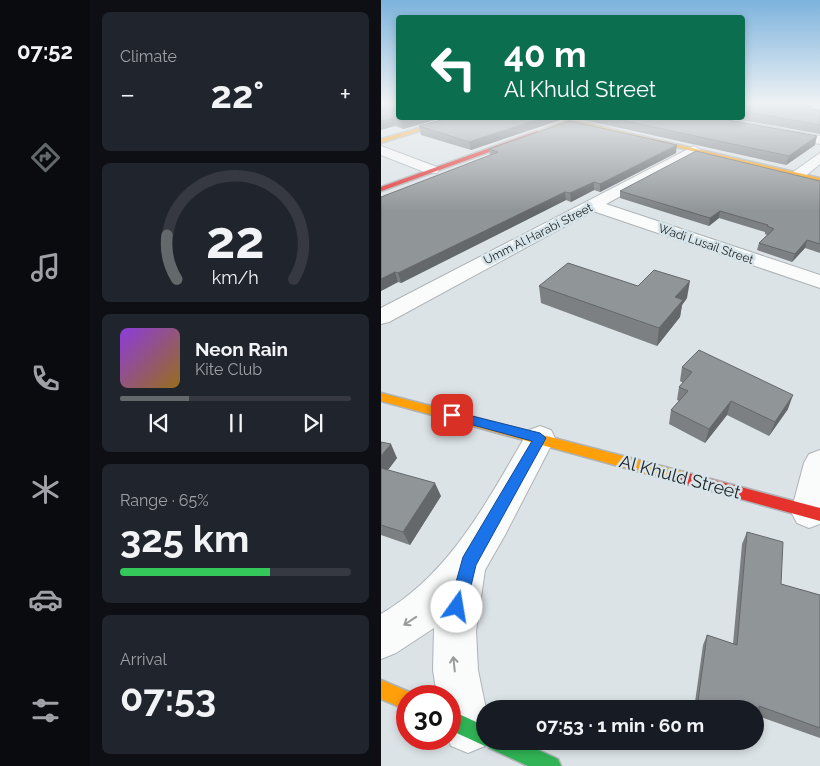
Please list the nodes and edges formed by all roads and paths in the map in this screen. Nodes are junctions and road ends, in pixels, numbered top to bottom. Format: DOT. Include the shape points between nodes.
graph roads {
  1 [pos="521,139"];
  2 [pos="649,139"];
  3 [pos="381,150"];
  4 [pos="694,150"];
  5 [pos="820,157"];
  6 [pos="432,170"];
  7 [pos="798,175"];
  8 [pos="820,180"];
  9 [pos="381,189"];
  10 [pos="593,205"];
  11 [pos="820,282"];
  12 [pos="381,317"];
  13 [pos="381,397"];
  14 [pos="540,438"];
  15 [pos="820,463"];
  16 [pos="814,514"];
  17 [pos="469,563"];
  18 [pos="381,638"];
  19 [pos="381,689"];
  20 [pos="396,696"];
  21 [pos="475,732"];
  22 [pos="551,766"];
  1 -- 6 [label="street"];
  2 -- 4 [label="street"];
  3 -- 6 [label="street"];
  4 -- 7 [label="street"];
  4 -- 10 [label="street, Umm Al Harabi Street"];
  5 -- 7 [label="street"];
  6 -- 9 [label="street"];
  7 -- 8 [label="street"];
  10 -- 11 [label="street, Wadi Lusail Street"];
  10 -- 12 [label="street, Umm Al Harabi Street"];
  13 -- 14 [label="street, Al Khuld Street"];
  14 -- 16 [label="street, Al Khuld Street"];
  14 -- 17 [label="street"];
  15 -- 16 [label="street"];
  17 -- 18 [label="street, one-way" via="449,588 423,612"];
  21 -- 17 [label="street, one-way" via="457,692 453,656 456,614"];
  19 -- 20 [label="street"];
  21 -- 22 [label="street"];
}
